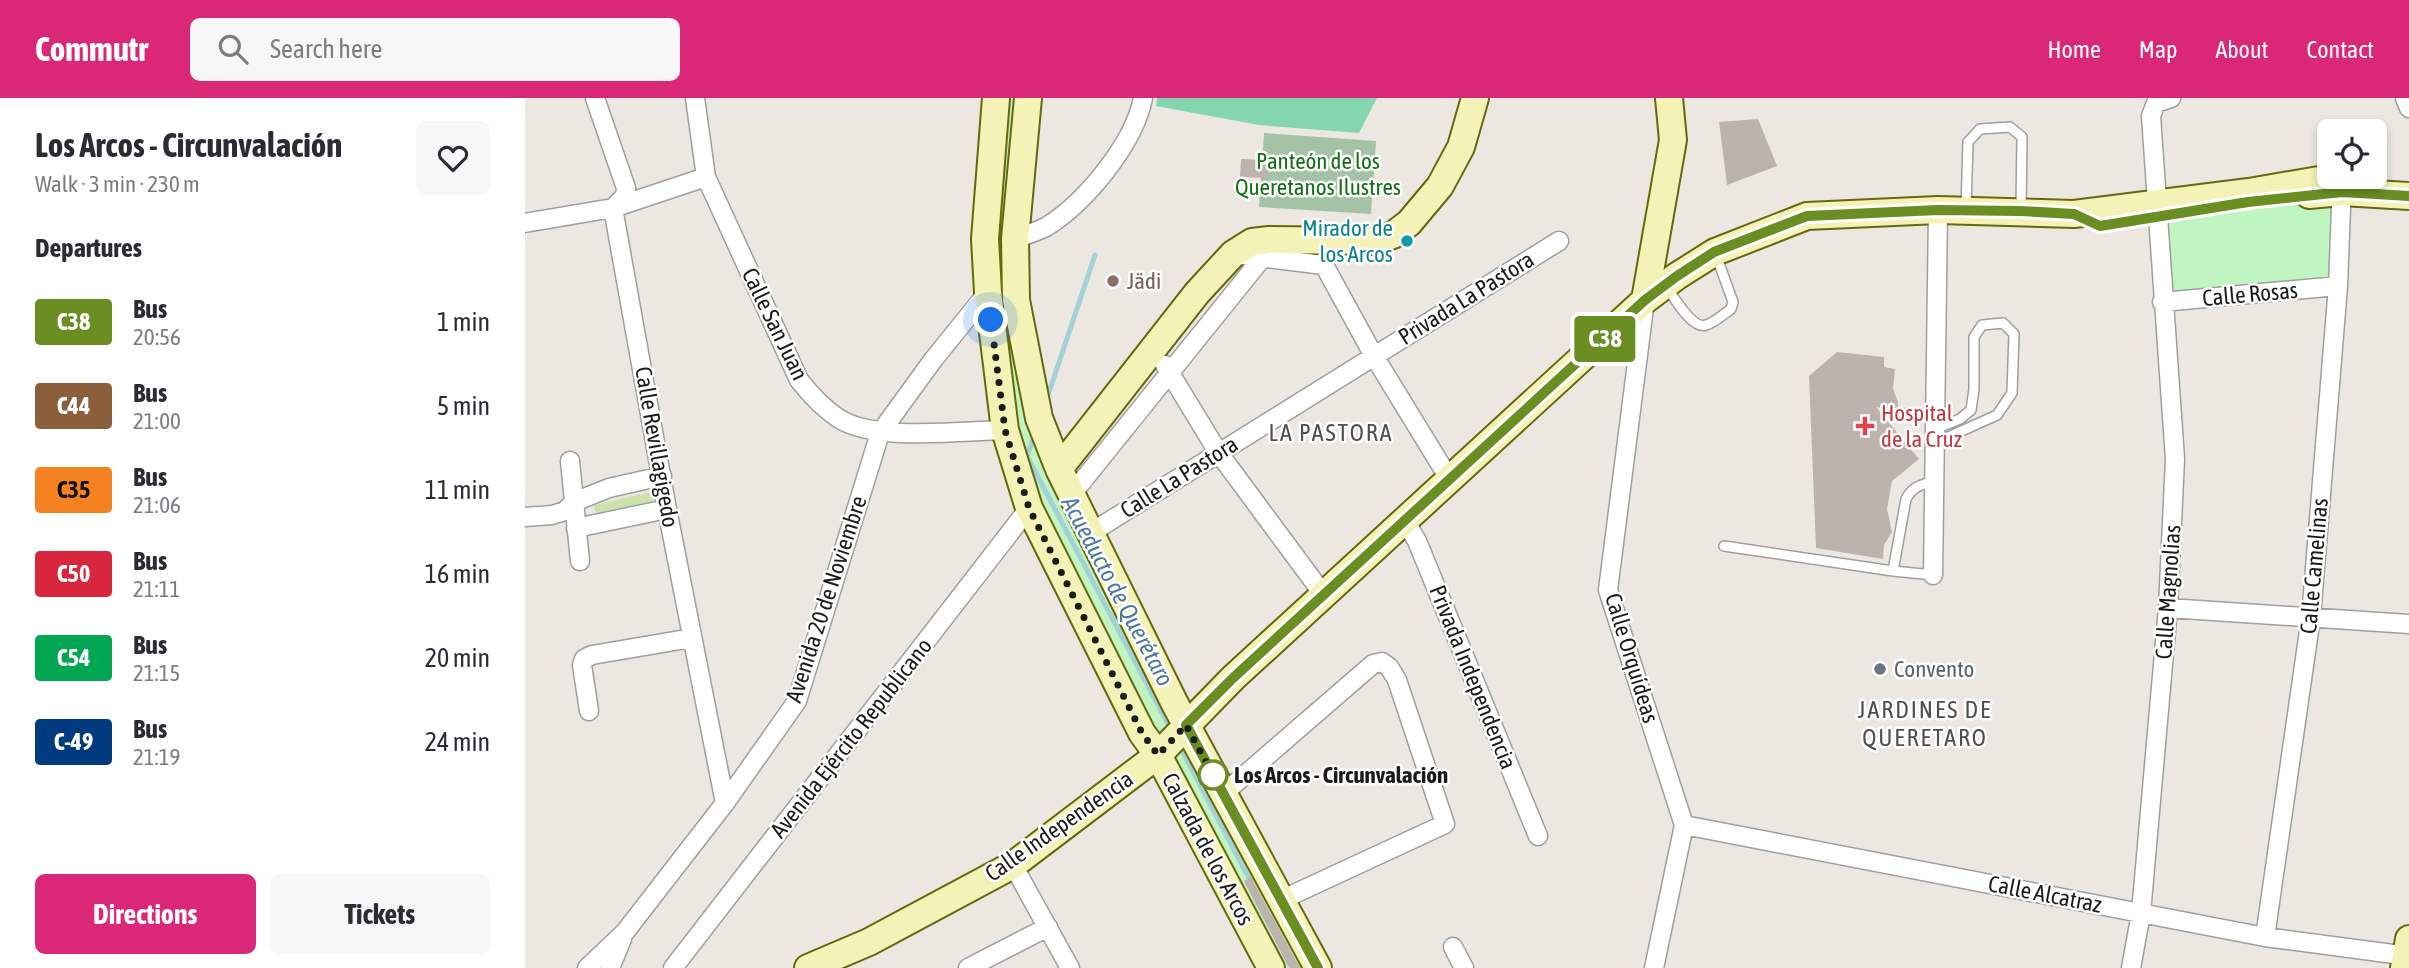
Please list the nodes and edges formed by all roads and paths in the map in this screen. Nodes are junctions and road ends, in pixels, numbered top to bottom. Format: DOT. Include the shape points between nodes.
graph roads {
  1 [pos="595,98"];
  2 [pos="695,98"];
  3 [pos="996,98"];
  4 [pos="1028,98"];
  5 [pos="1143,98"];
  6 [pos="1669,98"];
  7 [pos="2171,98"];
  8 [pos="2405,98"];
  9 [pos="1471,102"];
  10 [pos="2409,108"];
  11 [pos="706,177"];
  12 [pos="2387,180"];
  13 [pos="2409,180"];
  14 [pos="2317,184"];
  15 [pos="2344,189"];
  16 [pos="2379,189"];
  17 [pos="2409,196"];
  18 [pos="613,208"];
  19 [pos="1938,210"];
  20 [pos="2156,210"];
  21 [pos="1966,211"];
  22 [pos="2021,211"];
  23 [pos="525,223"];
  24 [pos="1015,239"];
  25 [pos="1559,241"];
  26 [pos="1714,252"];
  27 [pos="1233,254"];
  28 [pos="1263,257"];
  29 [pos="2338,286"];
  30 [pos="988,292"];
  31 [pos="1655,292"];
  32 [pos="2162,302"];
  33 [pos="1155,347"];
  34 [pos="1374,356"];
  35 [pos="1169,372"];
  36 [pos="1901,414"];
  37 [pos="1935,428"];
  38 [pos="1005,430"];
  39 [pos="880,433"];
  40 [pos="1218,452"];
  41 [pos="570,461"];
  42 [pos="1059,469"];
  43 [pos="662,476"];
  44 [pos="1450,480"];
  45 [pos="1934,481"];
  46 [pos="1072,494"];
  47 [pos="574,502"];
  48 [pos="1029,508"];
  49 [pos="667,509"];
  50 [pos="525,517"];
  51 [pos="1404,519"];
  52 [pos="576,528"];
  53 [pos="1092,532"];
  54 [pos="1724,546"];
  55 [pos="580,561"];
  56 [pos="1893,571"];
  57 [pos="1933,575"];
  58 [pos="1324,594"];
  59 [pos="2168,608"];
  60 [pos="2311,617"];
  61 [pos="2409,624"];
  62 [pos="692,638"];
  63 [pos="589,711"];
  64 [pos="1183,719"];
  65 [pos="1158,755"];
  66 [pos="1224,793"];
  67 [pos="725,803"];
  68 [pos="1684,825"];
  69 [pos="1538,836"];
  70 [pos="1013,865"];
  71 [pos="1281,900"];
  72 [pos="2141,913"];
  73 [pos="1048,928"];
  74 [pos="625,932"];
  75 [pos="2265,937"];
  76 [pos="1454,947"];
  77 [pos="2407,955"];
  78 [pos="587,968"];
  79 [pos="610,968"];
  80 [pos="673,968"];
  81 [pos="808,968"];
  82 [pos="968,968"];
  83 [pos="1070,968"];
  84 [pos="1271,968"];
  85 [pos="1318,968"];
  86 [pos="1464,968"];
  87 [pos="1654,968"];
  88 [pos="2131,968"];
  1 -- 18 [label="street, Calle Revillagigedo" via="626,188 625,196"];
  2 -- 11 [label="street, Calle San Juan"];
  3 -- 30 [label="street, Calzada de los Arcos" via="985,239"];
  4 -- 24 [label="street, Calzada de los Arcos"];
  5 -- 24 [label="street" via="1134,125 1106,171 1066,211"];
  6 -- 31 [label="street" via="1672,140"];
  7 -- 20 [label="street, Calle Magnolias" via="2156,103 2151,116"];
  8 -- 10 [label="street"];
  9 -- 27 [label="street" via="1461,147 1440,186 1393,235 1374,241 1252,242"];
  11 -- 18 [label="street"];
  11 -- 39 [label="street, Calle San Juan" via="799,380 840,419"];
  12 -- 13 [label="street"];
  14 -- 20 [label="street, Calle Independencia"];
  15 -- 29 [label="street, Calle Camelinas"];
  16 -- 17 [label="street"];
  18 -- 23 [label="street"];
  18 -- 43 [label="street, Calle Revillagigedo"];
  19 -- 21 [label="street, Calle Independencia"];
  19 -- 26 [label="street, Calle Independencia" via="1807,216"];
  19 -- 37 [label="street"];
  20 -- 22 [label="street, Calle Independencia"];
  20 -- 32 [label="street, Calle Magnolias"];
  21 -- 22 [label="street, Calle Independencia"];
  21 -- 22 [label="lane" via="1968,142 1980,129 2010,127 2022,137"];
  24 -- 42 [label="street, Calzada de los Arcos" via="1016,300 1039,418"];
  25 -- 34 [label="street, Privada La Pastora"];
  26 -- 31 [label="street, Calle Independencia"];
  26 -- 31 [label="lane" via="1732,296 1731,309 1705,326 1696,325"];
  27 -- 28 [label="street"];
  27 -- 33 [label="street"];
  28 -- 34 [label="street" via="1324,265"];
  28 -- 35 [label="street"];
  29 -- 32 [label="street, Calle Rosas"];
  29 -- 60 [label="street, Calle Camelinas"];
  30 -- 38 [label="street, Calzada de los Arcos"];
  30 -- 39 [label="street, Avenida 20 de Noviembre"];
  31 -- 44 [label="street, Calle Independencia"];
  31 -- 68 [label="street, Calle Orquídeas" via="1635,386 1608,590"];
  32 -- 59 [label="street, Calle Magnolias" via="2175,459"];
  33 -- 35 [label="street"];
  33 -- 42 [label="street"];
  34 -- 40 [label="street, Calle La Pastora"];
  34 -- 44 [label="street"];
  35 -- 40 [label="street"];
  35 -- 46 [label="street"];
  36 -- 37 [label="lane"];
  37 -- 37 [label="lane" via="1961,419 1971,410 1974,337 1982,325 2003,323 2014,334 2012,393 1997,415"];
  37 -- 45 [label="street"];
  38 -- 39 [label="street, Calle San Juan"];
  38 -- 48 [label="street, Calzada de los Arcos"];
  39 -- 67 [label="street, Avenida 20 de Noviembre" via="797,701"];
  40 -- 53 [label="street, Calle La Pastora"];
  40 -- 58 [label="street"];
  41 -- 47 [label="street"];
  42 -- 46 [label="street, Calzada de los Arcos"];
  43 -- 47 [label="street" via="609,488"];
  43 -- 49 [label="street, Calle Revillagigedo"];
  44 -- 51 [label="street, Calle Independencia"];
  45 -- 56 [label="lane" via="1917,485 1906,499"];
  45 -- 57 [label="street"];
  46 -- 53 [label="street, Calzada de los Arcos"];
  47 -- 50 [label="street" via="552,515"];
  47 -- 52 [label="street"];
  48 -- 65 [label="street, Calzada de los Arcos" via="1137,725"];
  48 -- 80 [label="street, Avenida Ejército Republicano"];
  49 -- 52 [label="street"];
  49 -- 62 [label="street, Calle Revillagigedo"];
  51 -- 58 [label="street, Calle Independencia"];
  51 -- 69 [label="street, Privada Independencia"];
  52 -- 55 [label="street"];
  53 -- 64 [label="street, Calzada de los Arcos"];
  54 -- 56 [label="lane"];
  56 -- 57 [label="lane"];
  58 -- 64 [label="street, Calle Independencia"];
  59 -- 60 [label="street"];
  59 -- 72 [label="street, Calle Magnolias"];
  60 -- 61 [label="street"];
  60 -- 75 [label="street, Calle Camelinas"];
  62 -- 63 [label="street" via="585,659"];
  62 -- 67 [label="street, Calle Revillagigedo"];
  64 -- 65 [label="street, Calle Independencia"];
  64 -- 66 [label="street, Calzada de los Arcos"];
  65 -- 70 [label="street, Calle Independencia"];
  65 -- 84 [label="street, Calzada de los Arcos"];
  66 -- 71 [label="street, Calzada de los Arcos"];
  66 -- 71 [label="street" via="1373,664 1382,662 1389,667 1445,824"];
  67 -- 74 [label="street, Avenida 20 de Noviembre"];
  68 -- 72 [label="street, Calle Alcatraz"];
  68 -- 87 [label="street, Calle Orquídeas"];
  70 -- 73 [label="street"];
  70 -- 81 [label="street, Calle Independencia" via="869,942"];
  71 -- 85 [label="street, Calzada de los Arcos"];
  72 -- 75 [label="street, Calle Alcatraz"];
  72 -- 88 [label="street, Calle Magnolias"];
  73 -- 82 [label="street"];
  73 -- 83 [label="street"];
  74 -- 78 [label="street, Avenida 20 de Noviembre"];
  74 -- 79 [label="street, Avenida 20 de Noviembre"];
  75 -- 77 [label="street, Calle Alcatraz"];
  76 -- 86 [label="street"];
}
